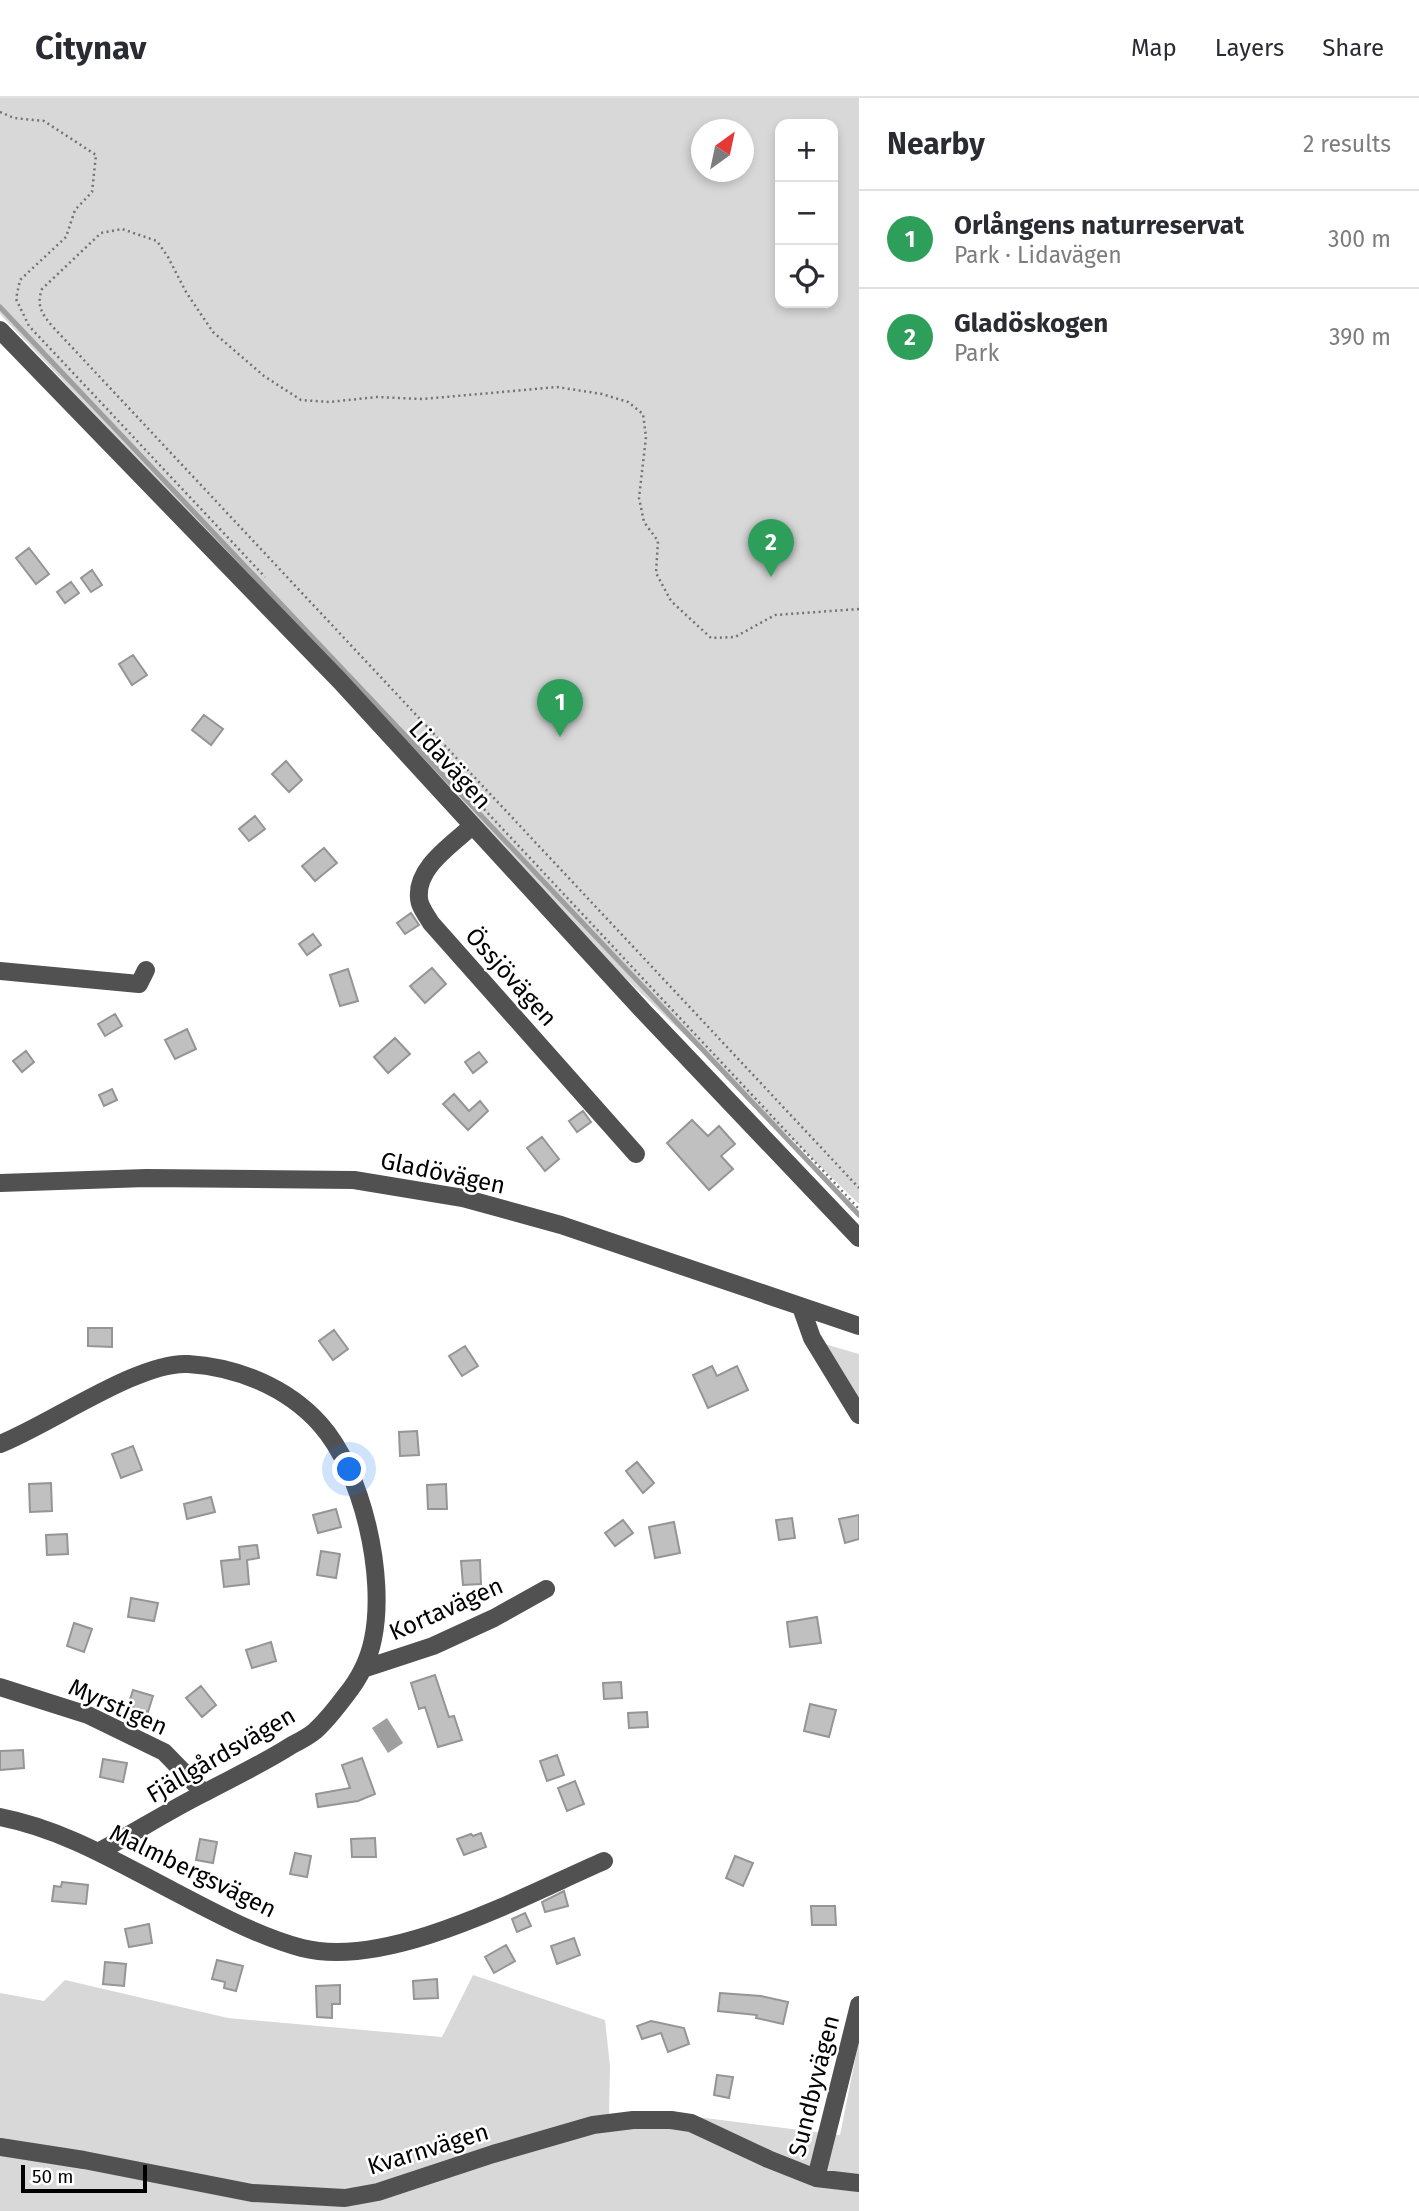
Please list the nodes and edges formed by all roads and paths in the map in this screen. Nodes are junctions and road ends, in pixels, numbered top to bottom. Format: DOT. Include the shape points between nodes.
graph roads {
  1 [pos="0,112"];
  2 [pos="0,330"];
  3 [pos="268,580"];
  4 [pos="859,609"];
  5 [pos="466,790"];
  6 [pos="472,826"];
  7 [pos="146,970"];
  8 [pos="0,971"];
  9 [pos="636,1154"];
  10 [pos="0,1183"];
  11 [pos="859,1188"];
  12 [pos="859,1209"];
  13 [pos="859,1238"];
  14 [pos="800,1307"];
  15 [pos="859,1326"];
  16 [pos="859,1415"];
  17 [pos="0,1444"];
  18 [pos="546,1589"];
  19 [pos="363,1669"];
  20 [pos="0,1687"];
  21 [pos="204,1793"];
  22 [pos="0,1817"];
  23 [pos="98,1852"];
  24 [pos="604,1861"];
  25 [pos="859,2005"];
  26 [pos="0,2147"];
  27 [pos="816,2178"];
  28 [pos="859,2183"];
  1 -- 3 [label="path" via="44,121 96,155 92,192 75,210 66,237 20,280 16,299 29,326"];
  2 -- 6 [label="street, Lidavägen" via="331,671"];
  4 -- 11 [label="path" via="775,615 734,638 711,638 671,601 656,573 658,541 644,522 639,498 646,437 643,414 628,402 557,387 423,399 301,400 264,376 214,332 157,241 122,229 101,233 42,289 41,313 53,327"];
  5 -- 12 [label="path"];
  6 -- 9 [label="street, Össjövägen" via="429,866 420,882 418,901 431,923"];
  6 -- 13 [label="street, Lidavägen"];
  7 -- 8 [label="street" via="139,984"];
  10 -- 14 [label="street, Gladövägen" via="146,1178 354,1180 463,1198 561,1225"];
  14 -- 15 [label="street, Gladövägen"];
  14 -- 16 [label="street" via="812,1338"];
  17 -- 19 [label="street, Fjällgårdsvägen" via="141,1374 186,1364 233,1370 289,1397 320,1424 341,1454 365,1512 376,1572 376,1612"];
  18 -- 19 [label="street, Kortavägen" via="432,1647"];
  19 -- 21 [label="street, Fjällgårdsvägen" via="314,1732"];
  20 -- 21 [label="street, Myrstigen" via="88,1715 163,1752"];
  21 -- 23 [label="street, Fjällgårdsvägen"];
  22 -- 23 [label="street, Malmbergsvägen" via="34,1824"];
  23 -- 24 [label="street, Malmbergsvägen" via="249,1930 304,1948 355,1952 416,1941"];
  25 -- 27 [label="street, Sundbyvägen"];
  26 -- 27 [label="street, Kvarnvägen" via="251,2193 345,2198 593,2125 671,2120 691,2123"];
  27 -- 28 [label="street, Kvarnvägen"];
}
